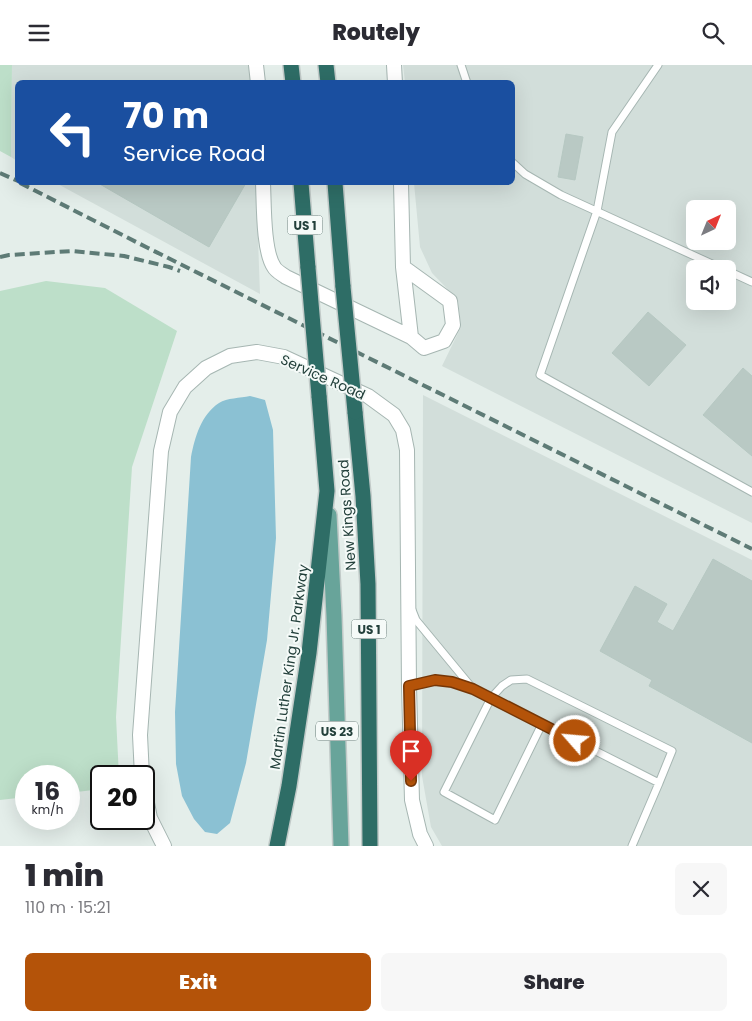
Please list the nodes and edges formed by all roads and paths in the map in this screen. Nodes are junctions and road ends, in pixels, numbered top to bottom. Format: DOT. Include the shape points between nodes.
graph roads {
  1 [pos="256,65"];
  2 [pos="291,65"];
  3 [pos="326,65"];
  4 [pos="394,65"];
  5 [pos="461,65"];
  6 [pos="658,65"];
  7 [pos="258,80"];
  8 [pos="293,80"];
  9 [pos="328,80"];
  10 [pos="395,80"];
  11 [pos="466,80"];
  12 [pos="515,165"];
  13 [pos="263,185"];
  14 [pos="301,185"];
  15 [pos="335,185"];
  16 [pos="401,185"];
  17 [pos="597,211"];
  18 [pos="703,260"];
  19 [pos="403,267"];
  20 [pos="736,275"];
  21 [pos="752,282"];
  22 [pos="411,337"];
  23 [pos="327,491"];
  24 [pos="752,492"];
  25 [pos="408,603"];
  26 [pos="409,686"];
  27 [pos="473,689"];
  28 [pos="491,698"];
  29 [pos="542,724"];
  30 [pos="141,765"];
  31 [pos="659,783"];
  32 [pos="155,828"];
  33 [pos="164,846"];
  34 [pos="277,846"];
  35 [pos="340,846"];
  36 [pos="370,846"];
  37 [pos="426,846"];
  38 [pos="632,846"];
  1 -- 7 [label="street"];
  2 -- 8 [label="highway"];
  3 -- 9 [label="highway"];
  4 -- 10 [label="street"];
  5 -- 11 [label="lane"];
  6 -- 17 [label="lane" via="612,132"];
  12 -- 17 [label="lane" via="562,195"];
  13 -- 22 [label="street" via="266,240 275,269"];
  14 -- 23 [label="highway, New Kings Road / US 1, bridge"];
  15 -- 36 [label="highway, New Kings Road / US 1, bridge" via="368,584"];
  16 -- 19 [label="street"];
  17 -- 18 [label="lane"];
  17 -- 24 [label="lane" via="540,375"];
  19 -- 22 [label="street"];
  19 -- 22 [label="street" via="450,301 453,325 444,341 424,348"];
  20 -- 21 [label="lane"];
  23 -- 34 [label="highway, Martin Luther King Jr. Parkway / US 1" via="309,653"];
  23 -- 35 [label="main road, New Kings Road / US 23"];
  25 -- 26 [label="street, Service Road"];
  25 -- 27 [label="lane" via="416,620"];
  25 -- 30 [label="street, Service Road" via="407,450 403,430 394,415 368,396 284,357 257,352 230,356 206,368 185,387 170,412 161,451 140,735"];
  26 -- 27 [label="lane" via="435,680"];
  26 -- 37 [label="street, Service Road" via="412,800"];
  27 -- 28 [label="lane"];
  28 -- 29 [label="lane"];
  28 -- 29 [label="lane" via="444,793 495,820"];
  28 -- 31 [label="lane" via="511,680 527,679 672,751"];
  29 -- 31 [label="lane"];
  31 -- 38 [label="lane"];
  32 -- 33 [label="street"];
}
